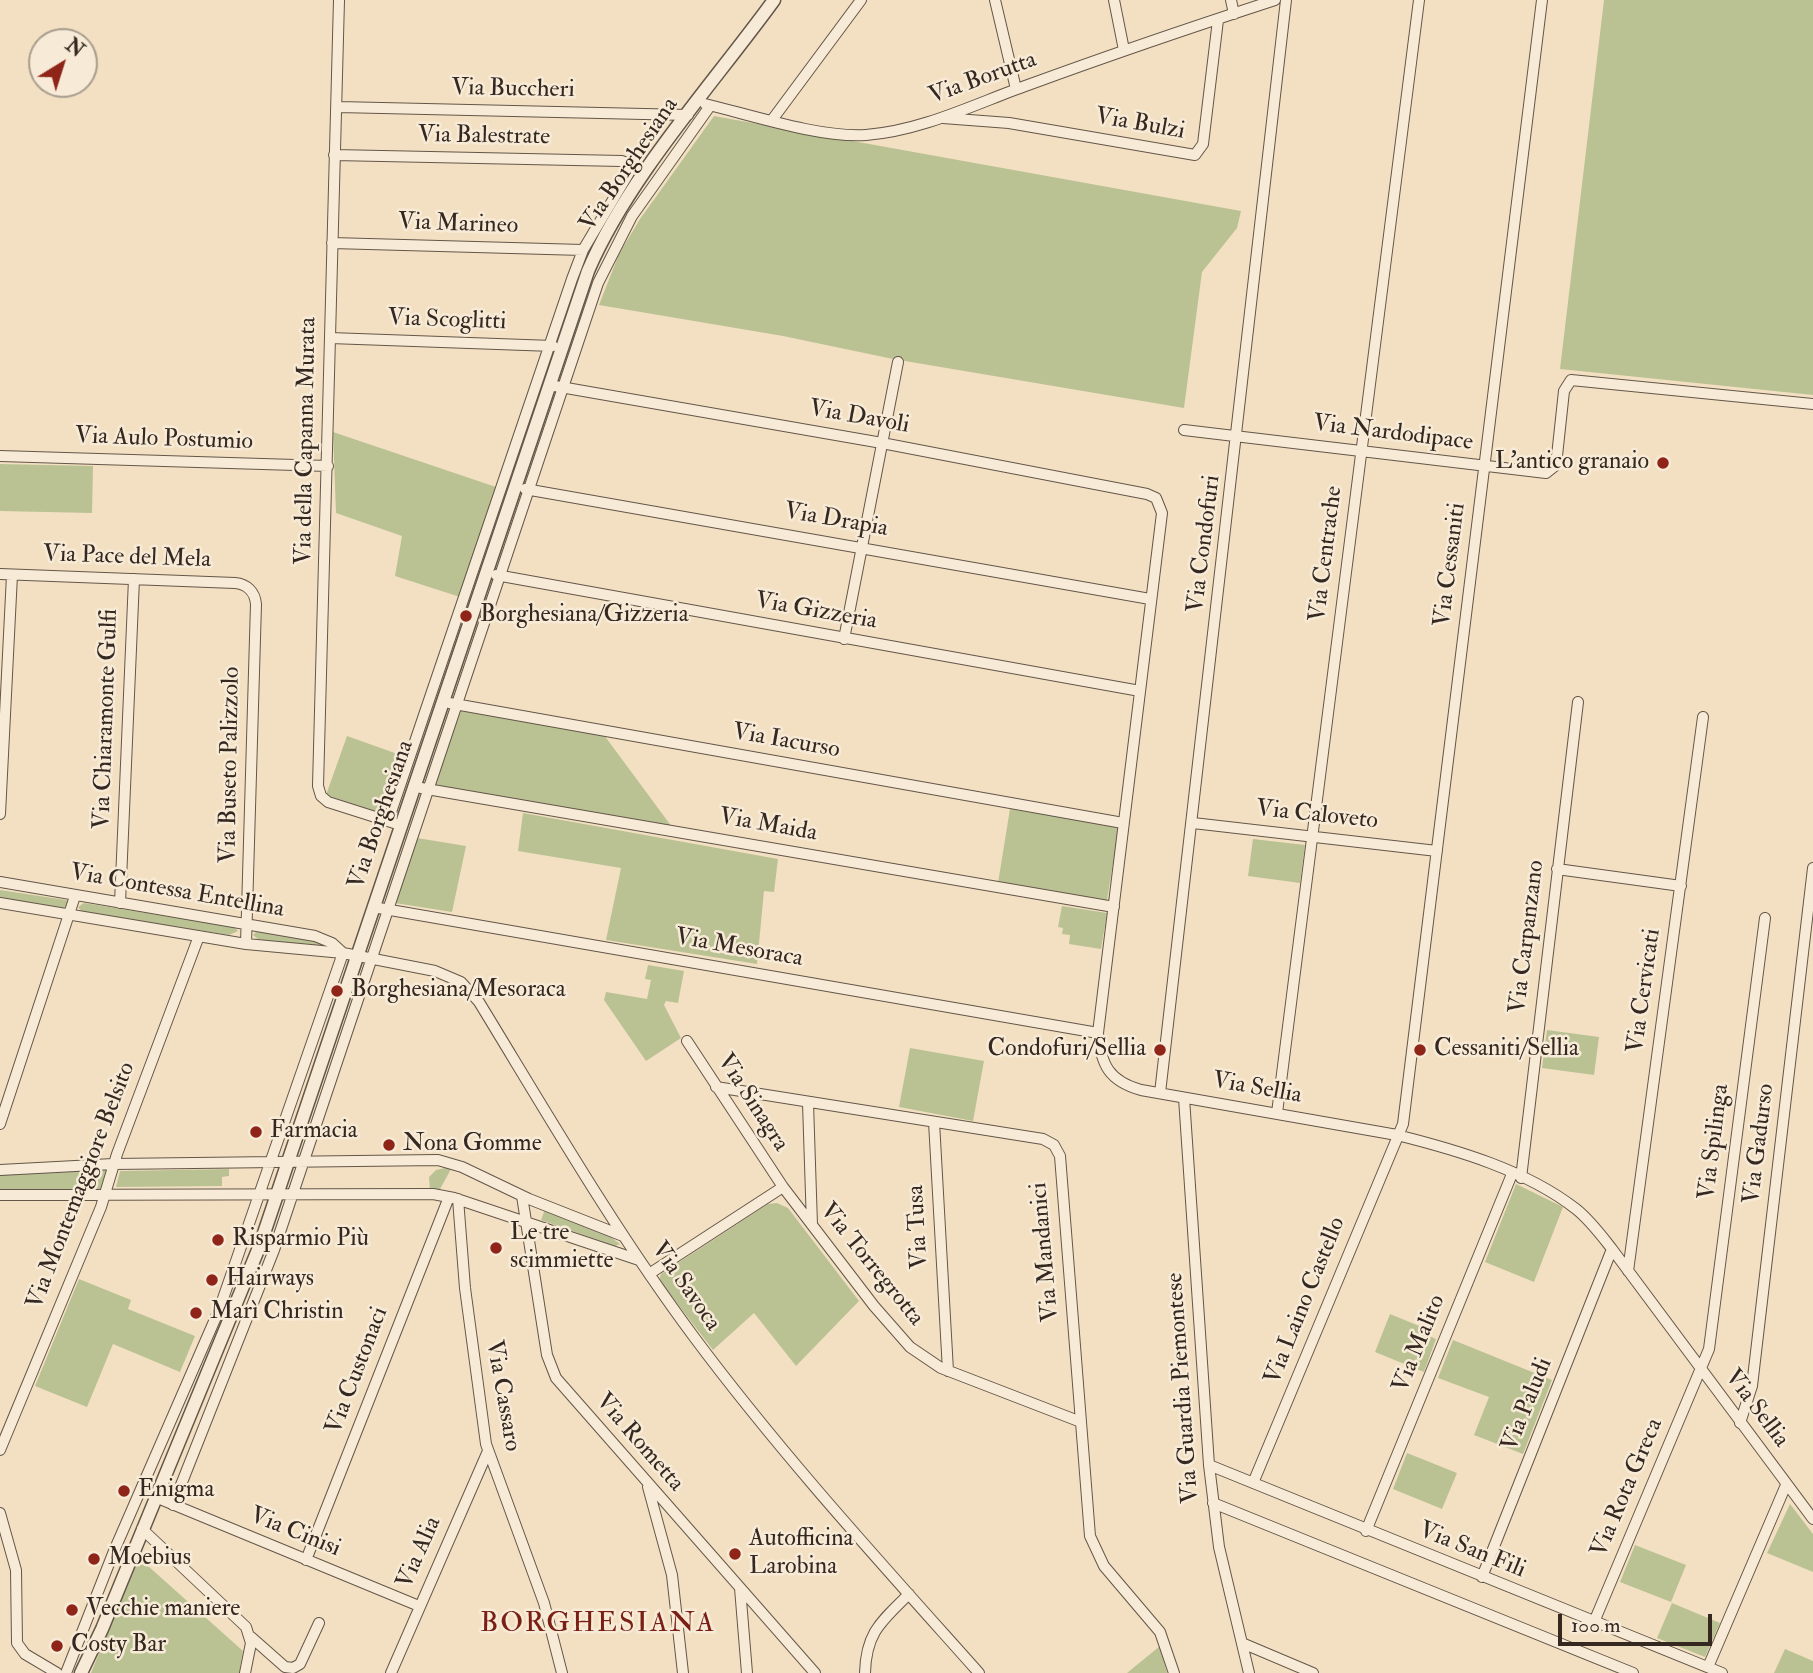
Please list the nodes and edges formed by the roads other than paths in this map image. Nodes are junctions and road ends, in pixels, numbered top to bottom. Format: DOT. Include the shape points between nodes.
graph roads {
  1 [pos="339,0"];
  2 [pos="774,0"];
  3 [pos="860,0"];
  4 [pos="995,0"];
  5 [pos="1114,0"];
  6 [pos="1231,0"];
  7 [pos="1275,0"];
  8 [pos="1286,0"];
  9 [pos="1419,0"];
  10 [pos="1542,0"];
  11 [pos="1234,14"];
  12 [pos="1218,20"];
  13 [pos="1124,50"];
  14 [pos="1016,89"];
  15 [pos="704,104"];
  16 [pos="338,107"];
  17 [pos="688,115"];
  18 [pos="939,118"];
  19 [pos="772,120"];
  20 [pos="334,155"];
  21 [pos="632,164"];
  22 [pos="332,243"];
  23 [pos="583,250"];
  24 [pos="592,281"];
  25 [pos="330,338"];
  26 [pos="549,346"];
  27 [pos="562,347"];
  28 [pos="898,362"];
  29 [pos="556,386"];
  30 [pos="1813,404"];
  31 [pos="1184,430"];
  32 [pos="1239,436"];
  33 [pos="882,443"];
  34 [pos="1361,451"];
  35 [pos="0,456"];
  36 [pos="328,466"];
  37 [pos="1485,467"];
  38 [pos="514,488"];
  39 [pos="529,490"];
  40 [pos="1159,501"];
  41 [pos="862,547"];
  42 [pos="485,573"];
  43 [pos="0,575"];
  44 [pos="12,575"];
  45 [pos="500,576"];
  46 [pos="134,579"];
  47 [pos="250,589"];
  48 [pos="1150,599"];
  49 [pos="844,639"];
  50 [pos="1140,691"];
  51 [pos="442,702"];
  52 [pos="1578,702"];
  53 [pos="456,704"];
  54 [pos="1703,717"];
  55 [pos="414,787"];
  56 [pos="427,789"];
  57 [pos="0,814"];
  58 [pos="395,823"];
  59 [pos="1123,823"];
  60 [pos="1193,823"];
  61 [pos="1314,838"];
  62 [pos="1437,851"];
  63 [pos="1813,868"];
  64 [pos="1557,869"];
  65 [pos="0,882"];
  66 [pos="1681,886"];
  67 [pos="75,896"];
  68 [pos="0,903"];
  69 [pos="120,903"];
  70 [pos="373,907"];
  71 [pos="1114,907"];
  72 [pos="388,909"];
  73 [pos="70,915"];
  74 [pos="1765,918"];
  75 [pos="247,925"];
  76 [pos="199,936"];
  77 [pos="246,944"];
  78 [pos="343,953"];
  79 [pos="357,957"];
  80 [pos="371,960"];
  81 [pos="1098,1033"];
  82 [pos="687,1041"];
  83 [pos="716,1087"];
  84 [pos="1160,1093"];
  85 [pos="1184,1098"];
  86 [pos="808,1103"];
  87 [pos="1277,1113"];
  88 [pos="934,1122"];
  89 [pos="0,1124"];
  90 [pos="1397,1135"];
  91 [pos="287,1160"];
  92 [pos="303,1160"];
  93 [pos="271,1161"];
  94 [pos="113,1164"];
  95 [pos="0,1170"];
  96 [pos="1517,1176"];
  97 [pos="783,1187"];
  98 [pos="261,1193"];
  99 [pos="276,1193"];
  100 [pos="293,1193"];
  101 [pos="0,1195"];
  102 [pos="105,1196"];
  103 [pos="522,1196"];
  104 [pos="454,1198"];
  105 [pos="526,1223"];
  106 [pos="812,1226"];
  107 [pos="624,1236"];
  108 [pos="1612,1249"];
  109 [pos="639,1260"];
  110 [pos="1628,1271"];
  111 [pos="649,1274"];
  112 [pos="1700,1369"];
  113 [pos="948,1371"];
  114 [pos="1081,1422"];
  115 [pos="1740,1423"];
  116 [pos="0,1450"];
  117 [pos="488,1451"];
  118 [pos="1209,1465"];
  119 [pos="647,1483"];
  120 [pos="1253,1483"];
  121 [pos="1786,1485"];
  122 [pos="155,1497"];
  123 [pos="1213,1503"];
  124 [pos="173,1505"];
  125 [pos="0,1513"];
  126 [pos="1813,1519"];
  127 [pos="142,1529"];
  128 [pos="1366,1531"];
  129 [pos="306,1560"];
  130 [pos="1482,1577"];
  131 [pos="740,1588"];
  132 [pos="909,1594"];
  133 [pos="419,1606"];
  134 [pos="1594,1622"];
  135 [pos="319,1623"];
  136 [pos="84,1633"];
  137 [pos="251,1637"];
  138 [pos="98,1638"];
  139 [pos="1242,1643"];
  140 [pos="1708,1667"];
  141 [pos="57,1673"];
  142 [pos="66,1673"];
  143 [pos="81,1673"];
  144 [pos="245,1673"];
  145 [pos="391,1673"];
  146 [pos="562,1673"];
  147 [pos="683,1673"];
  148 [pos="747,1673"];
  149 [pos="815,1673"];
  150 [pos="865,1673"];
  151 [pos="979,1673"];
  152 [pos="1174,1673"];
  153 [pos="1249,1673"];
  154 [pos="1314,1673"];
  155 [pos="1633,1673"];
  156 [pos="1722,1673"];
  1 -- 16 [label="street, Via della Capanna Murata"];
  2 -- 15 [label="street, Via Borghesiana"];
  3 -- 19 [label="street"];
  4 -- 14 [label="street"];
  5 -- 13 [label="street"];
  6 -- 11 [label="street"];
  7 -- 11 [label="street, Via Borutta"];
  8 -- 32 [label="street, Via Condofuri"];
  9 -- 34 [label="street, Via Centrache"];
  10 -- 37 [label="street, Via Cessaniti"];
  11 -- 12 [label="street, Via Borutta"];
  12 -- 13 [label="street, Via Borutta"];
  12 -- 18 [label="street, Via Bulzi" via="1203,144 1195,155 1009,123"];
  13 -- 14 [label="street, Via Borutta"];
  14 -- 18 [label="street, Via Borutta"];
  15 -- 17 [label="street, Via Borghesiana"];
  15 -- 19 [label="street, Via Borutta"];
  15 -- 24 [label="street, Via Borghesiana"];
  16 -- 17 [label="street, Via Buccheri"];
  16 -- 20 [label="street, Via della Capanna Murata"];
  17 -- 24 [label="street, Via Borghesiana" via="608,230"];
  18 -- 19 [label="street, Via Borutta" via="864,135"];
  20 -- 21 [label="street, Via Balestrate" via="622,160"];
  20 -- 22 [label="street, Via della Capanna Murata"];
  21 -- 23 [label="street, Via Borghesiana" via="632,172"];
  22 -- 23 [label="street, Via Marineo"];
  22 -- 25 [label="street, Via della Capanna Murata"];
  23 -- 26 [label="street, Via Borghesiana"];
  24 -- 27 [label="street, Via Borghesiana"];
  24 -- 29 [label="street, Via Borghesiana"];
  25 -- 26 [label="street, Via Scoglitti"];
  25 -- 36 [label="street, Via della Capanna Murata"];
  26 -- 27 [label="street, Via Scoglitti"];
  26 -- 58 [label="street, Via Borghesiana"];
  27 -- 29 [label="street, Via Borghesiana"];
  28 -- 33 [label="street"];
  29 -- 33 [label="street, Via Davoli"];
  29 -- 38 [label="street, Via Borghesiana"];
  29 -- 39 [label="street, Via Borghesiana"];
  30 -- 37 [label="street, Via Nardodipace" via="1575,379 1564,391 1552,471"];
  31 -- 32 [label="street, Via Nardodipace"];
  32 -- 34 [label="street, Via Nardodipace"];
  32 -- 60 [label="street, Via Condofuri"];
  33 -- 40 [label="street, Via Davoli" via="1147,494"];
  33 -- 41 [label="street"];
  34 -- 37 [label="street, Via Nardodipace"];
  34 -- 61 [label="street, Via Centrache"];
  35 -- 36 [label="street, Via Aulo Postumio"];
  36 -- 58 [label="street, Via della Capanna Murata" via="318,789 328,802"];
  37 -- 62 [label="street, Via Cessaniti"];
  38 -- 39 [label="street, Via Drapia"];
  38 -- 42 [label="street, Via Borghesiana"];
  39 -- 41 [label="street, Via Drapia"];
  39 -- 45 [label="street, Via Borghesiana"];
  40 -- 48 [label="street, Via Sellia" via="1162,513"];
  41 -- 48 [label="street, Via Drapia"];
  41 -- 49 [label="street"];
  42 -- 45 [label="street, Via Gizzeria"];
  42 -- 51 [label="street, Via Borghesiana"];
  43 -- 44 [label="street, Via Pace del Mela"];
  44 -- 46 [label="street, Via Pace del Mela"];
  44 -- 57 [label="street"];
  45 -- 49 [label="street, Via Gizzeria"];
  45 -- 53 [label="street, Via Borghesiana"];
  46 -- 47 [label="street, Via Pace del Mela" via="235,583"];
  46 -- 69 [label="street, Via Chiaramonte Gulfi"];
  47 -- 75 [label="street, Via Buseto Palizzolo" via="256,604"];
  48 -- 50 [label="street, Via Sellia"];
  49 -- 50 [label="street, Via Gizzeria"];
  50 -- 59 [label="street, Via Sellia"];
  51 -- 53 [label="street, Via Iacurso"];
  51 -- 55 [label="street, Via Borghesiana"];
  52 -- 64 [label="street, Via Carpanzano"];
  53 -- 56 [label="street, Via Borghesiana"];
  53 -- 59 [label="street, Via Iacurso"];
  54 -- 66 [label="street, Via Cervicati"];
  55 -- 56 [label="street, Via Maida"];
  55 -- 58 [label="street, Via Borghesiana"];
  56 -- 71 [label="street, Via Maida"];
  56 -- 72 [label="street, Via Borghesiana"];
  58 -- 70 [label="street, Via Borghesiana"];
  59 -- 71 [label="street, Via Sellia"];
  60 -- 61 [label="street, Via Caloveto"];
  60 -- 84 [label="street, Via Condofuri"];
  61 -- 62 [label="street, Via Caloveto"];
  61 -- 87 [label="street, Via Centrache"];
  62 -- 90 [label="street, Via Cessaniti" via="1403,1124"];
  63 -- 115 [label="street, Via Gadurso" via="1753,1381"];
  64 -- 66 [label="street"];
  64 -- 96 [label="street, Via Carpanzano"];
  65 -- 67 [label="street, Via Contessa Entellina"];
  66 -- 110 [label="street, Via Cervicati"];
  67 -- 69 [label="street, Via Contessa Entellina"];
  67 -- 73 [label="street"];
  68 -- 73 [label="street, Via Contessa Entellina"];
  69 -- 75 [label="street, Via Contessa Entellina"];
  70 -- 72 [label="street, Via Mesoraca"];
  70 -- 79 [label="street, Via Borghesiana"];
  71 -- 81 [label="street, Via Sellia"];
  72 -- 80 [label="street, Via Borghesiana"];
  72 -- 81 [label="street, Via Mesoraca"];
  73 -- 76 [label="street, Via Contessa Entellina"];
  73 -- 89 [label="street"];
  74 -- 112 [label="street, Via Spilinga" via="1711,1339"];
  75 -- 77 [label="street, Via Buseto Palizzolo"];
  75 -- 78 [label="street, Via Contessa Entellina" via="319,937"];
  76 -- 77 [label="street, Via Contessa Entellina"];
  76 -- 94 [label="street, Via Montemaggiore Belsito"];
  77 -- 78 [label="street, Via Contessa Entellina"];
  78 -- 79 [label="street, Via Contessa Entellina"];
  78 -- 93 [label="street"];
  79 -- 80 [label="street, Via Savoca"];
  79 -- 91 [label="street, Via Borghesiana"];
  80 -- 92 [label="street, Via Borghesiana"];
  80 -- 107 [label="street, Via Savoca" via="441,972 470,990"];
  81 -- 84 [label="street, Via Sellia" via="1100,1055 1110,1074 1127,1086"];
  82 -- 83 [label="street, Via Sinagra"];
  83 -- 86 [label="street, Via Mandanici"];
  83 -- 97 [label="street, Via Sinagra"];
  84 -- 85 [label="street, Via Sellia"];
  85 -- 87 [label="street, Via Sellia"];
  85 -- 118 [label="street, Via Guardia Piemontese"];
  86 -- 88 [label="street, Via Mandanici"];
  86 -- 106 [label="street"];
  87 -- 90 [label="street, Via Sellia"];
  88 -- 113 [label="street, Via Tusa"];
  88 -- 114 [label="street, Via Mandanici" via="1043,1139 1058,1150"];
  90 -- 96 [label="street, Via Sellia" via="1449,1149"];
  90 -- 120 [label="street, Via Laino Castello"];
  91 -- 92 [label="street"];
  91 -- 93 [label="street"];
  91 -- 99 [label="street, Via Borghesiana"];
  92 -- 100 [label="street, Via Borghesiana"];
  92 -- 103 [label="street" via="443,1161"];
  93 -- 94 [label="street"];
  93 -- 98 [label="street"];
  94 -- 95 [label="street"];
  94 -- 102 [label="street, Via Montemaggiore Belsito"];
  96 -- 108 [label="street, Via Sellia" via="1576,1209"];
  96 -- 128 [label="street, Via Malito"];
  97 -- 106 [label="street, Via Torregrotta"];
  97 -- 111 [label="street"];
  98 -- 99 [label="street"];
  98 -- 102 [label="street"];
  98 -- 136 [label="street" via="219,1310 114,1551"];
  99 -- 100 [label="street"];
  99 -- 122 [label="street, Via Borghesiana" via="246,1283"];
  100 -- 104 [label="street" via="400,1192"];
  100 -- 124 [label="street, Via Borghesiana"];
  101 -- 102 [label="street"];
  102 -- 116 [label="street, Via Montemaggiore Belsito"];
  103 -- 105 [label="street, Via Rometta"];
  103 -- 107 [label="street"];
  104 -- 105 [label="street"];
  104 -- 117 [label="street, Via Cassaro"];
  104 -- 129 [label="street, Via Custonaci"];
  105 -- 109 [label="street"];
  105 -- 119 [label="street, Via Rometta" via="551,1368"];
  106 -- 113 [label="street, Via Torregrotta" via="904,1341"];
  107 -- 109 [label="street, Via Savoca"];
  108 -- 110 [label="street, Via Sellia"];
  108 -- 130 [label="street, Via Paludi"];
  109 -- 111 [label="street, Via Savoca"];
  110 -- 112 [label="street, Via Sellia"];
  111 -- 132 [label="street, Via Savoca" via="766,1430"];
  112 -- 115 [label="street, Via Sellia"];
  112 -- 134 [label="street, Via Rota Greca"];
  113 -- 114 [label="street, Via Torregrotta"];
  114 -- 152 [label="street, Via Mandanici" via="1088,1526 1094,1548 1108,1572 1160,1632"];
  115 -- 121 [label="street, Via Sellia"];
  117 -- 133 [label="street, Via Alia"];
  117 -- 146 [label="street, Via Cassaro" via="544,1603"];
  118 -- 120 [label="street, Via San Fili"];
  118 -- 123 [label="street, Via Guardia Piemontese"];
  119 -- 131 [label="street, Via Rometta"];
  119 -- 147 [label="street" via="672,1575"];
  120 -- 128 [label="street, Via San Fili"];
  121 -- 126 [label="street, Via Sellia"];
  121 -- 140 [label="street"];
  122 -- 124 [label="street, Via Cinisi"];
  122 -- 127 [label="street, Via Borghesiana"];
  123 -- 139 [label="street, Via Guardia Piemontese"];
  123 -- 155 [label="street"];
  124 -- 129 [label="street, Via Cinisi"];
  125 -- 141 [label="street" via="16,1570 17,1643 25,1654"];
  127 -- 137 [label="street" via="241,1620"];
  127 -- 138 [label="street, Via Borghesiana"];
  128 -- 130 [label="street, Via San Fili"];
  129 -- 133 [label="street, Via Cinisi"];
  130 -- 134 [label="street, Via San Fili"];
  131 -- 148 [label="street"];
  131 -- 149 [label="street, Via Rometta"];
  132 -- 150 [label="street" via="873,1632"];
  132 -- 151 [label="street, Via Savoca"];
  133 -- 145 [label="street, Via Alia"];
  134 -- 140 [label="street, Via San Fili"];
  135 -- 137 [label="street" via="301,1662 293,1668 285,1667"];
  136 -- 138 [label="street"];
  136 -- 142 [label="street"];
  137 -- 144 [label="street"];
  138 -- 143 [label="street, Via Borghesiana"];
  139 -- 153 [label="street, Via Guardia Piemontese"];
  139 -- 154 [label="street"];
  140 -- 156 [label="street, Via San Fili"];
}
